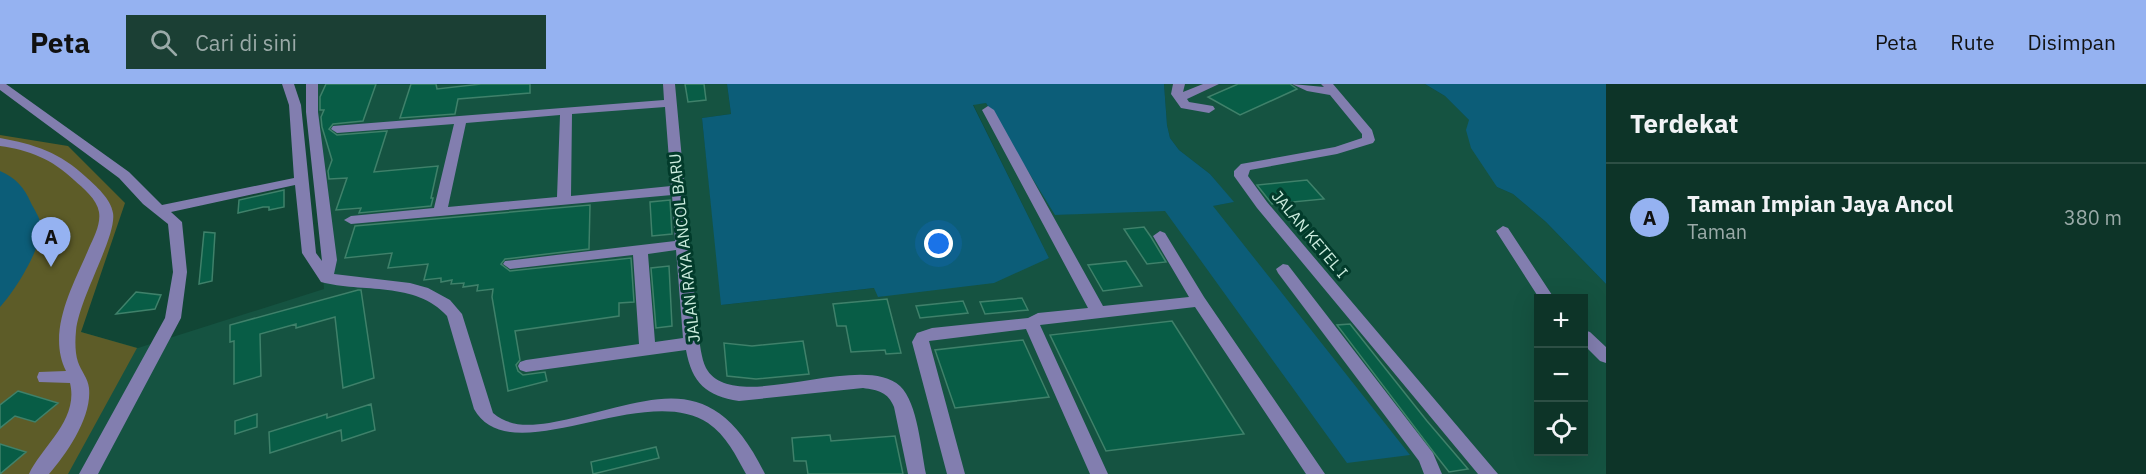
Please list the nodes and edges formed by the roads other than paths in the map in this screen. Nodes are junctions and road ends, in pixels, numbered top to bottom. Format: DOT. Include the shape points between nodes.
graph roads {
  1 [pos="288,84"];
  2 [pos="312,84"];
  3 [pos="669,84"];
  4 [pos="1179,84"];
  5 [pos="1213,84"];
  6 [pos="1298,84"];
  7 [pos="0,85"];
  8 [pos="1330,88"];
  9 [pos="1179,98"];
  10 [pos="670,103"];
  11 [pos="1209,109"];
  12 [pos="988,110"];
  13 [pos="566,112"];
  14 [pos="460,120"];
  15 [pos="337,129"];
  16 [pos="0,142"];
  17 [pos="302,180"];
  18 [pos="676,190"];
  19 [pos="564,199"];
  20 [pos="160,210"];
  21 [pos="440,212"];
  22 [pos="351,220"];
  23 [pos="1503,231"];
  24 [pos="1160,236"];
  25 [pos="682,245"];
  26 [pos="640,250"];
  27 [pos="510,264"];
  28 [pos="1283,269"];
  29 [pos="326,278"];
  30 [pos="1544,294"];
  31 [pos="1199,301"];
  32 [pos="1099,314"];
  33 [pos="1031,323"];
  34 [pos="1588,340"];
  35 [pos="692,343"];
  36 [pos="648,349"];
  37 [pos="1606,357"];
  38 [pos="526,366"];
  39 [pos="45,377"];
  40 [pos="77,377"];
  41 [pos="38,474"];
  42 [pos="88,474"];
  43 [pos="756,474"];
  44 [pos="917,474"];
  45 [pos="956,474"];
  46 [pos="1099,474"];
  47 [pos="1316,474"];
  48 [pos="1433,474"];
  49 [pos="1489,474"];
  1 -- 17 [label="lane" via="295,105"];
  2 -- 29 [label="lane" via="330,260"];
  3 -- 10 [label="lane, JALAN RAYA ANCOL BARU"];
  4 -- 9 [label="lane"];
  5 -- 9 [label="lane"];
  6 -- 8 [label="lane" via="1311,89"];
  7 -- 20 [label="lane" via="124,175"];
  8 -- 49 [label="lane, JALAN KETEL I" via="1368,133 1369,140 1337,150 1246,166 1241,176"];
  9 -- 11 [label="lane" via="1185,105"];
  10 -- 13 [label="lane"];
  10 -- 18 [label="lane, JALAN RAYA ANCOL BARU"];
  12 -- 32 [label="lane"];
  13 -- 14 [label="lane"];
  13 -- 19 [label="lane"];
  14 -- 15 [label="lane"];
  14 -- 21 [label="lane"];
  16 -- 40 [label="lane" via="55,157 93,190 107,215 69,319 68,362"];
  17 -- 20 [label="lane"];
  17 -- 29 [label="lane" via="309,253"];
  18 -- 19 [label="lane"];
  18 -- 25 [label="lane, JALAN RAYA ANCOL BARU"];
  19 -- 21 [label="lane"];
  20 -- 42 [label="lane" via="175,222 178,243 180,272 173,318"];
  21 -- 22 [label="lane"];
  23 -- 30 [label="lane"];
  24 -- 31 [label="lane"];
  25 -- 26 [label="lane"];
  25 -- 35 [label="lane, JALAN RAYA ANCOL BARU"];
  26 -- 27 [label="lane"];
  26 -- 36 [label="lane"];
  28 -- 48 [label="lane" via="1427,458"];
  29 -- 43 [label="lane" via="414,288 446,303 454,314 480,403 497,428 538,431 635,408 679,405 717,420"];
  31 -- 32 [label="lane"];
  31 -- 47 [label="lane"];
  32 -- 33 [label="lane" via="1038,319"];
  33 -- 45 [label="lane" via="922,337 920,342"];
  33 -- 46 [label="lane"];
  34 -- 37 [label="lane"];
  35 -- 36 [label="lane"];
  35 -- 44 [label="lane, JALAN RAYA ANCOL BARU" via="701,374 725,392 863,382 894,391 901,402"];
  36 -- 38 [label="lane"];
  39 -- 40 [label="lane"];
  40 -- 41 [label="lane" via="81,384 78,408 65,437"];
}
